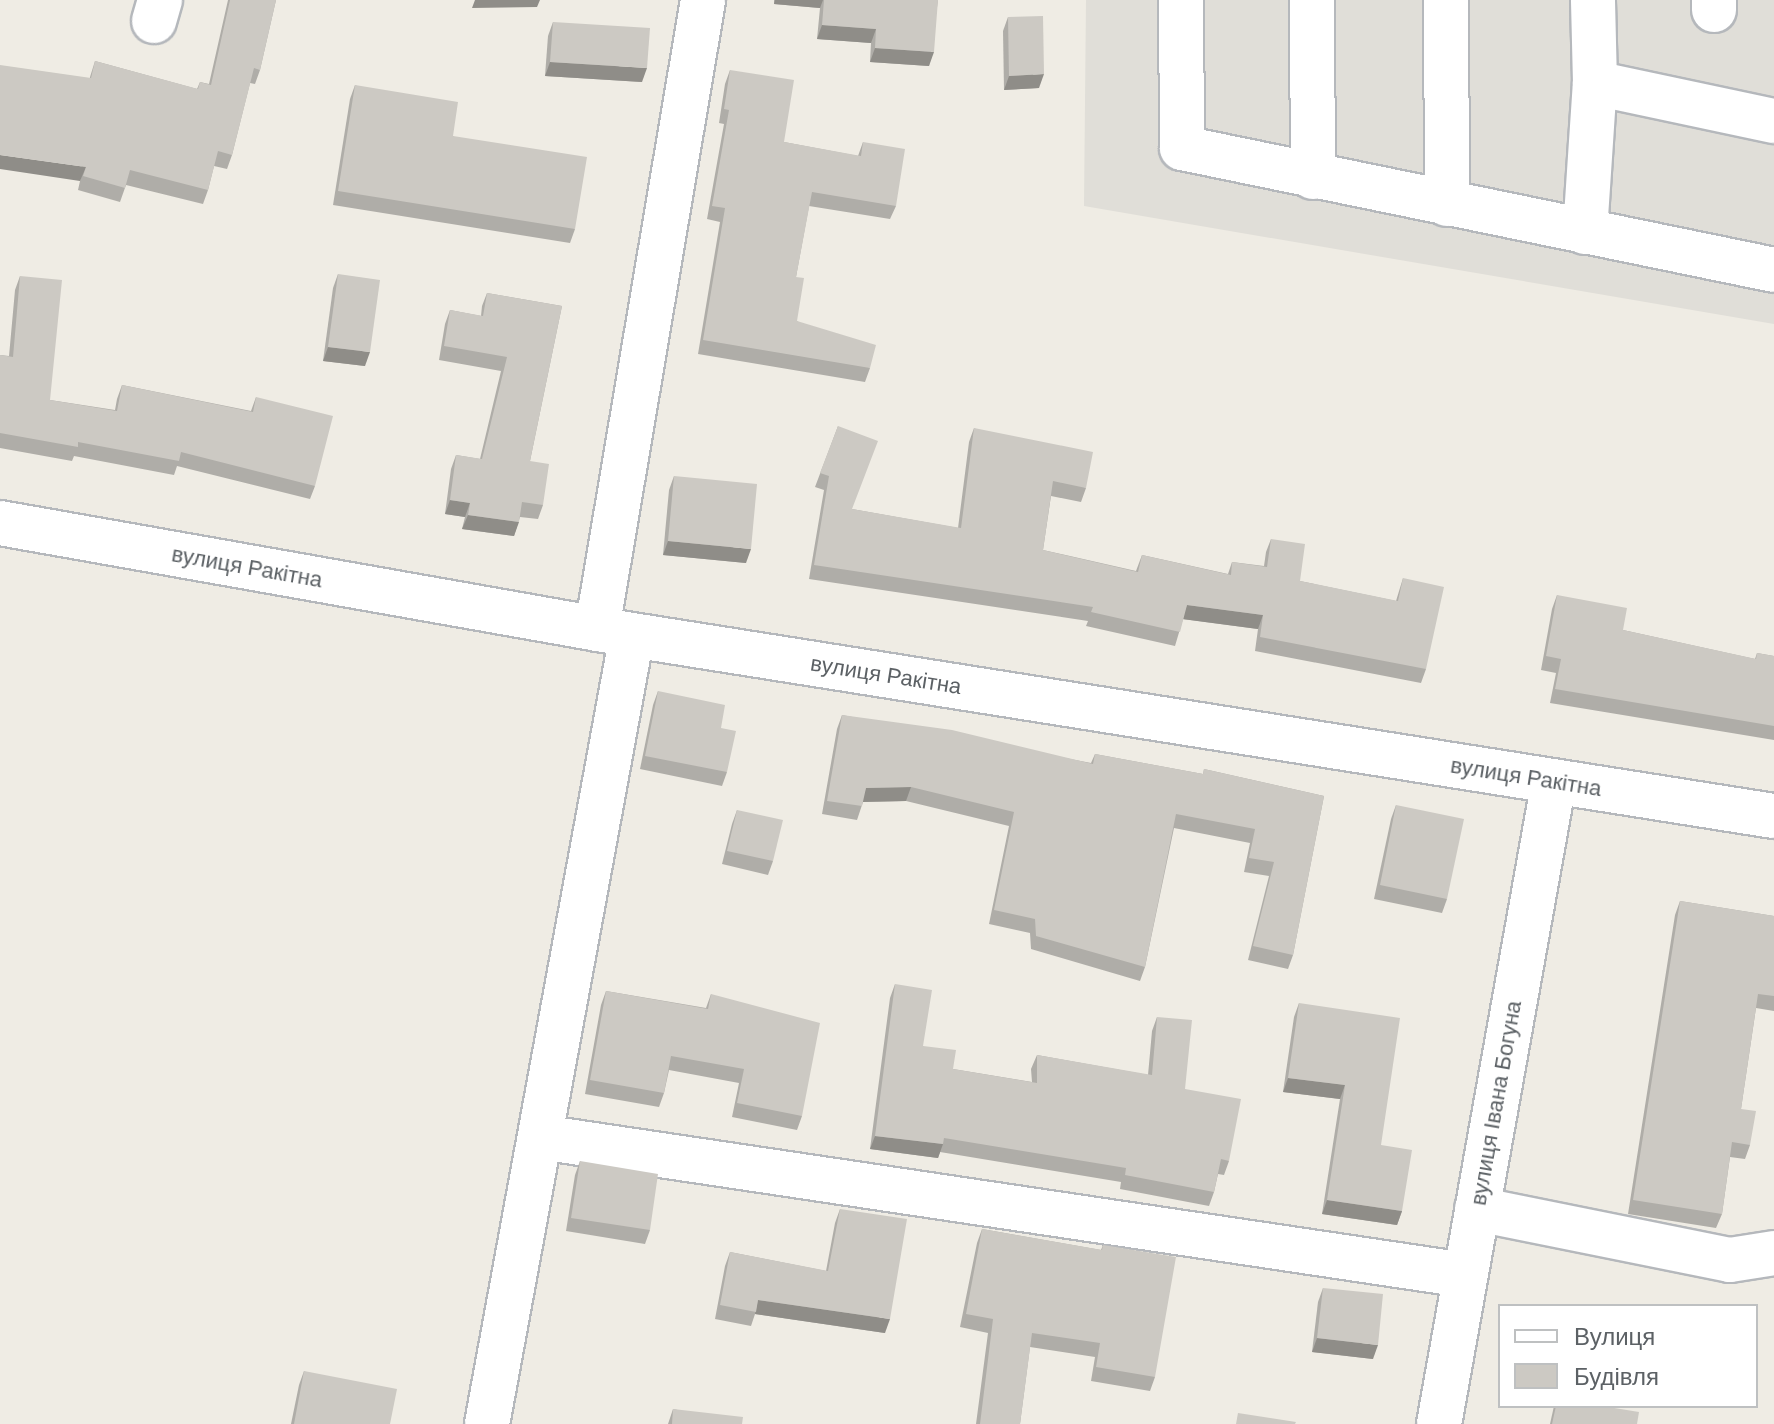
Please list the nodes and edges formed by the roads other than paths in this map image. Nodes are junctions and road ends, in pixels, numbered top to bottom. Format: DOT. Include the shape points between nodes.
graph roads {
  1 [pos="703,0"];
  2 [pos="1181,0"];
  3 [pos="1312,0"];
  4 [pos="1446,0"];
  5 [pos="1593,0"];
  6 [pos="1595,83"];
  7 [pos="1774,121"];
  8 [pos="1313,177"];
  9 [pos="1447,204"];
  10 [pos="1585,232"];
  11 [pos="1774,270"];
  12 [pos="0,523"];
  13 [pos="615,632"];
  14 [pos="1554,781"];
  15 [pos="1774,816"];
  16 [pos="540,1137"];
  17 [pos="1477,1209"];
  18 [pos="1774,1253"];
  19 [pos="1465,1275"];
  20 [pos="487,1424"];
  21 [pos="1439,1424"];
  1 -- 13 [label="street"];
  2 -- 8 [label="street" via="1182,148"];
  3 -- 8 [label="street"];
  4 -- 9 [label="street"];
  5 -- 6 [label="street"];
  6 -- 7 [label="street"];
  6 -- 10 [label="street"];
  8 -- 9 [label="street"];
  9 -- 10 [label="street"];
  10 -- 11 [label="street"];
  12 -- 13 [label="street, вулиця Ракітна"];
  13 -- 14 [label="street, вулиця Ракітна"];
  13 -- 16 [label="street"];
  14 -- 15 [label="street, вулиця Ракітна"];
  14 -- 17 [label="street, вулиця Івана Богуна"];
  16 -- 19 [label="street"];
  16 -- 20 [label="street"];
  17 -- 18 [label="street" via="1730,1260"];
  17 -- 19 [label="street, вулиця Івана Богуна"];
  19 -- 21 [label="street, вулиця Івана Богуна"];
}
